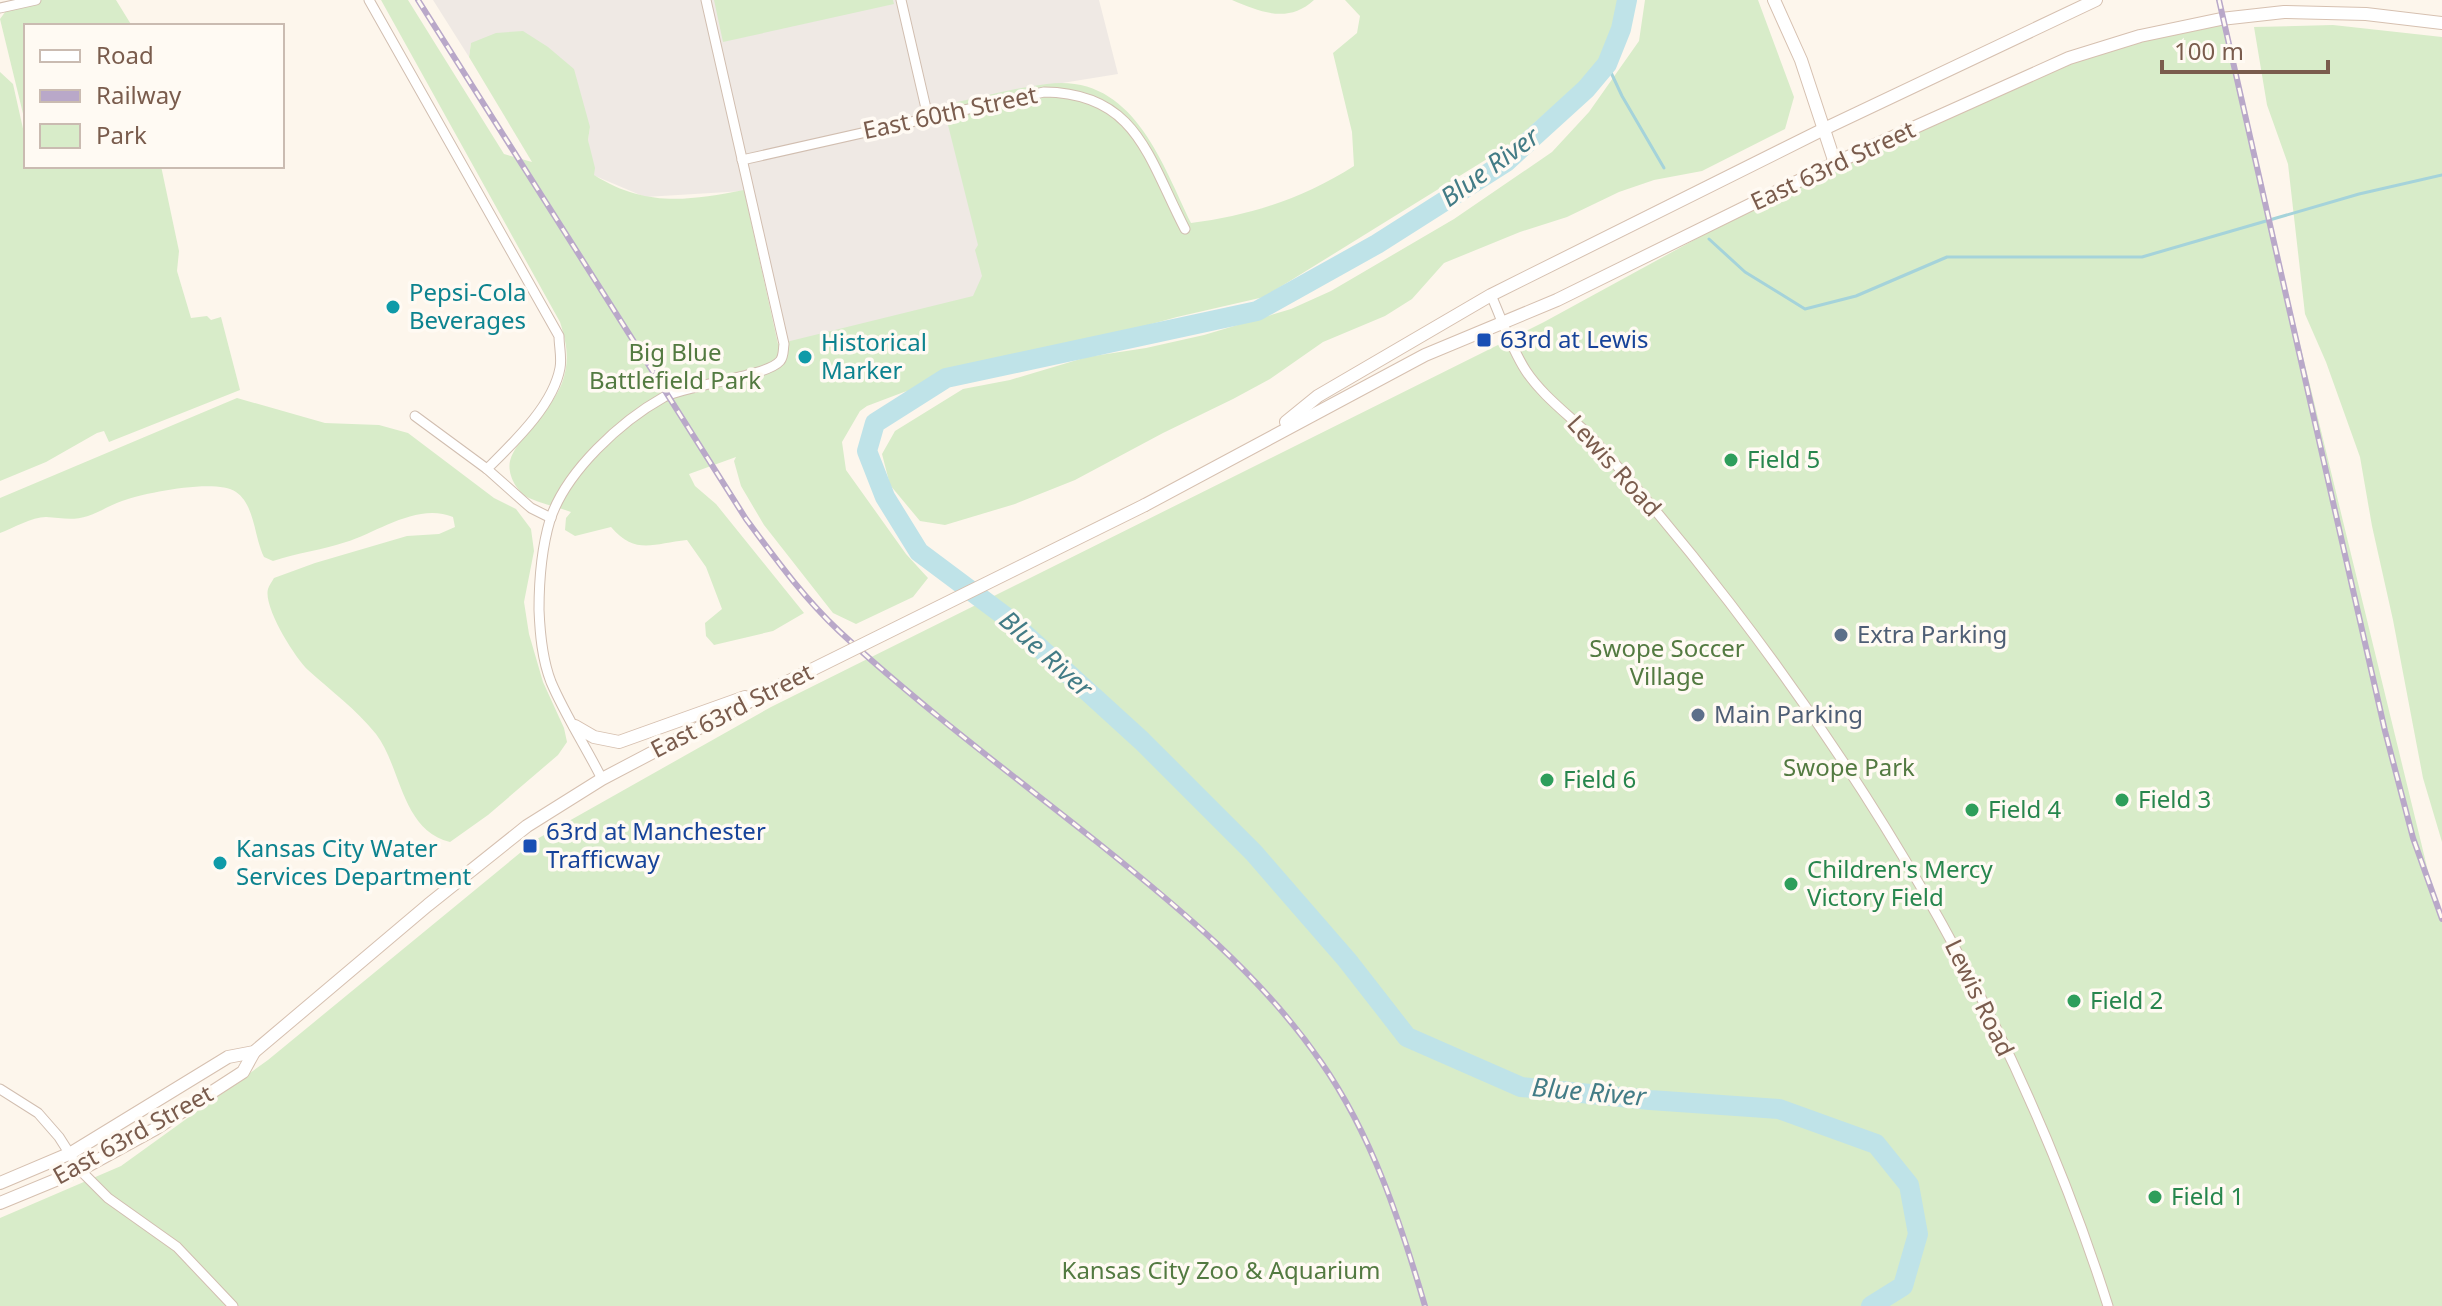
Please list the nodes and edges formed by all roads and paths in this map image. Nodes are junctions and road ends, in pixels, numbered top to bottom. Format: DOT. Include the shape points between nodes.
graph roads {
  1 [pos="36,0"];
  2 [pos="369,0"];
  3 [pos="706,0"];
  4 [pos="901,0"];
  5 [pos="1774,0"];
  6 [pos="2096,0"];
  7 [pos="5,5"];
  8 [pos="2442,23"];
  9 [pos="928,117"];
  10 [pos="1824,129"];
  11 [pos="742,160"];
  12 [pos="1835,163"];
  13 [pos="1185,229"];
  14 [pos="1491,295"];
  15 [pos="1503,322"];
  16 [pos="415,416"];
  17 [pos="1259,444"];
  18 [pos="487,469"];
  19 [pos="551,518"];
  20 [pos="775,688"];
  21 [pos="575,726"];
  22 [pos="602,779"];
  23 [pos="254,1052"];
  24 [pos="0,1089"];
  25 [pos="71,1153"];
  26 [pos="80,1170"];
  27 [pos="0,1183"];
  28 [pos="0,1203"];
  29 [pos="233,1306"];
  30 [pos="2108,1306"];
  1 -- 7 [label="street"];
  2 -- 18 [label="street" via="559,336 560,367 546,401"];
  3 -- 11 [label="street"];
  4 -- 9 [label="street"];
  5 -- 10 [label="main road"];
  6 -- 10 [label="main road, East 63rd Street"];
  8 -- 12 [label="main road, East 63rd Street" via="2284,12 2140,36 2069,58"];
  9 -- 11 [label="street, East 60th Street"];
  9 -- 13 [label="street, East 60th Street" via="1044,92 1095,99 1135,132"];
  10 -- 12 [label="main road"];
  10 -- 14 [label="main road, East 63rd Street"];
  11 -- 19 [label="street" via="783,356 768,370 700,384 640,413 579,469"];
  12 -- 15 [label="main road, East 63rd Street"];
  14 -- 15 [label="street, Lewis Road"];
  14 -- 17 [label="main road, East 63rd Street" via="1318,396"];
  15 -- 17 [label="main road, East 63rd Street" via="1381,376"];
  15 -- 30 [label="street, Lewis Road" via="1534,382 1654,507 1797,693 1877,812 1985,1006 2043,1133"];
  16 -- 18 [label="street"];
  17 -- 20 [label="main road, East 63rd Street, bridge"];
  18 -- 19 [label="street" via="531,508"];
  19 -- 21 [label="street" via="539,594 540,634 551,682"];
  20 -- 21 [label="main road" via="619,742"];
  20 -- 22 [label="main road, East 63rd Street"];
  21 -- 22 [label="street"];
  22 -- 23 [label="main road, East 63rd Street" via="527,826"];
  23 -- 25 [label="main road, East 63rd Street" via="228,1057"];
  23 -- 26 [label="main road, East 63rd Street" via="243,1072"];
  24 -- 25 [label="street" via="38,1113"];
  25 -- 26 [label="street"];
  25 -- 27 [label="main road, East 63rd Street"];
  26 -- 28 [label="main road, East 63rd Street"];
  26 -- 29 [label="street" via="108,1198 177,1247"];
}
